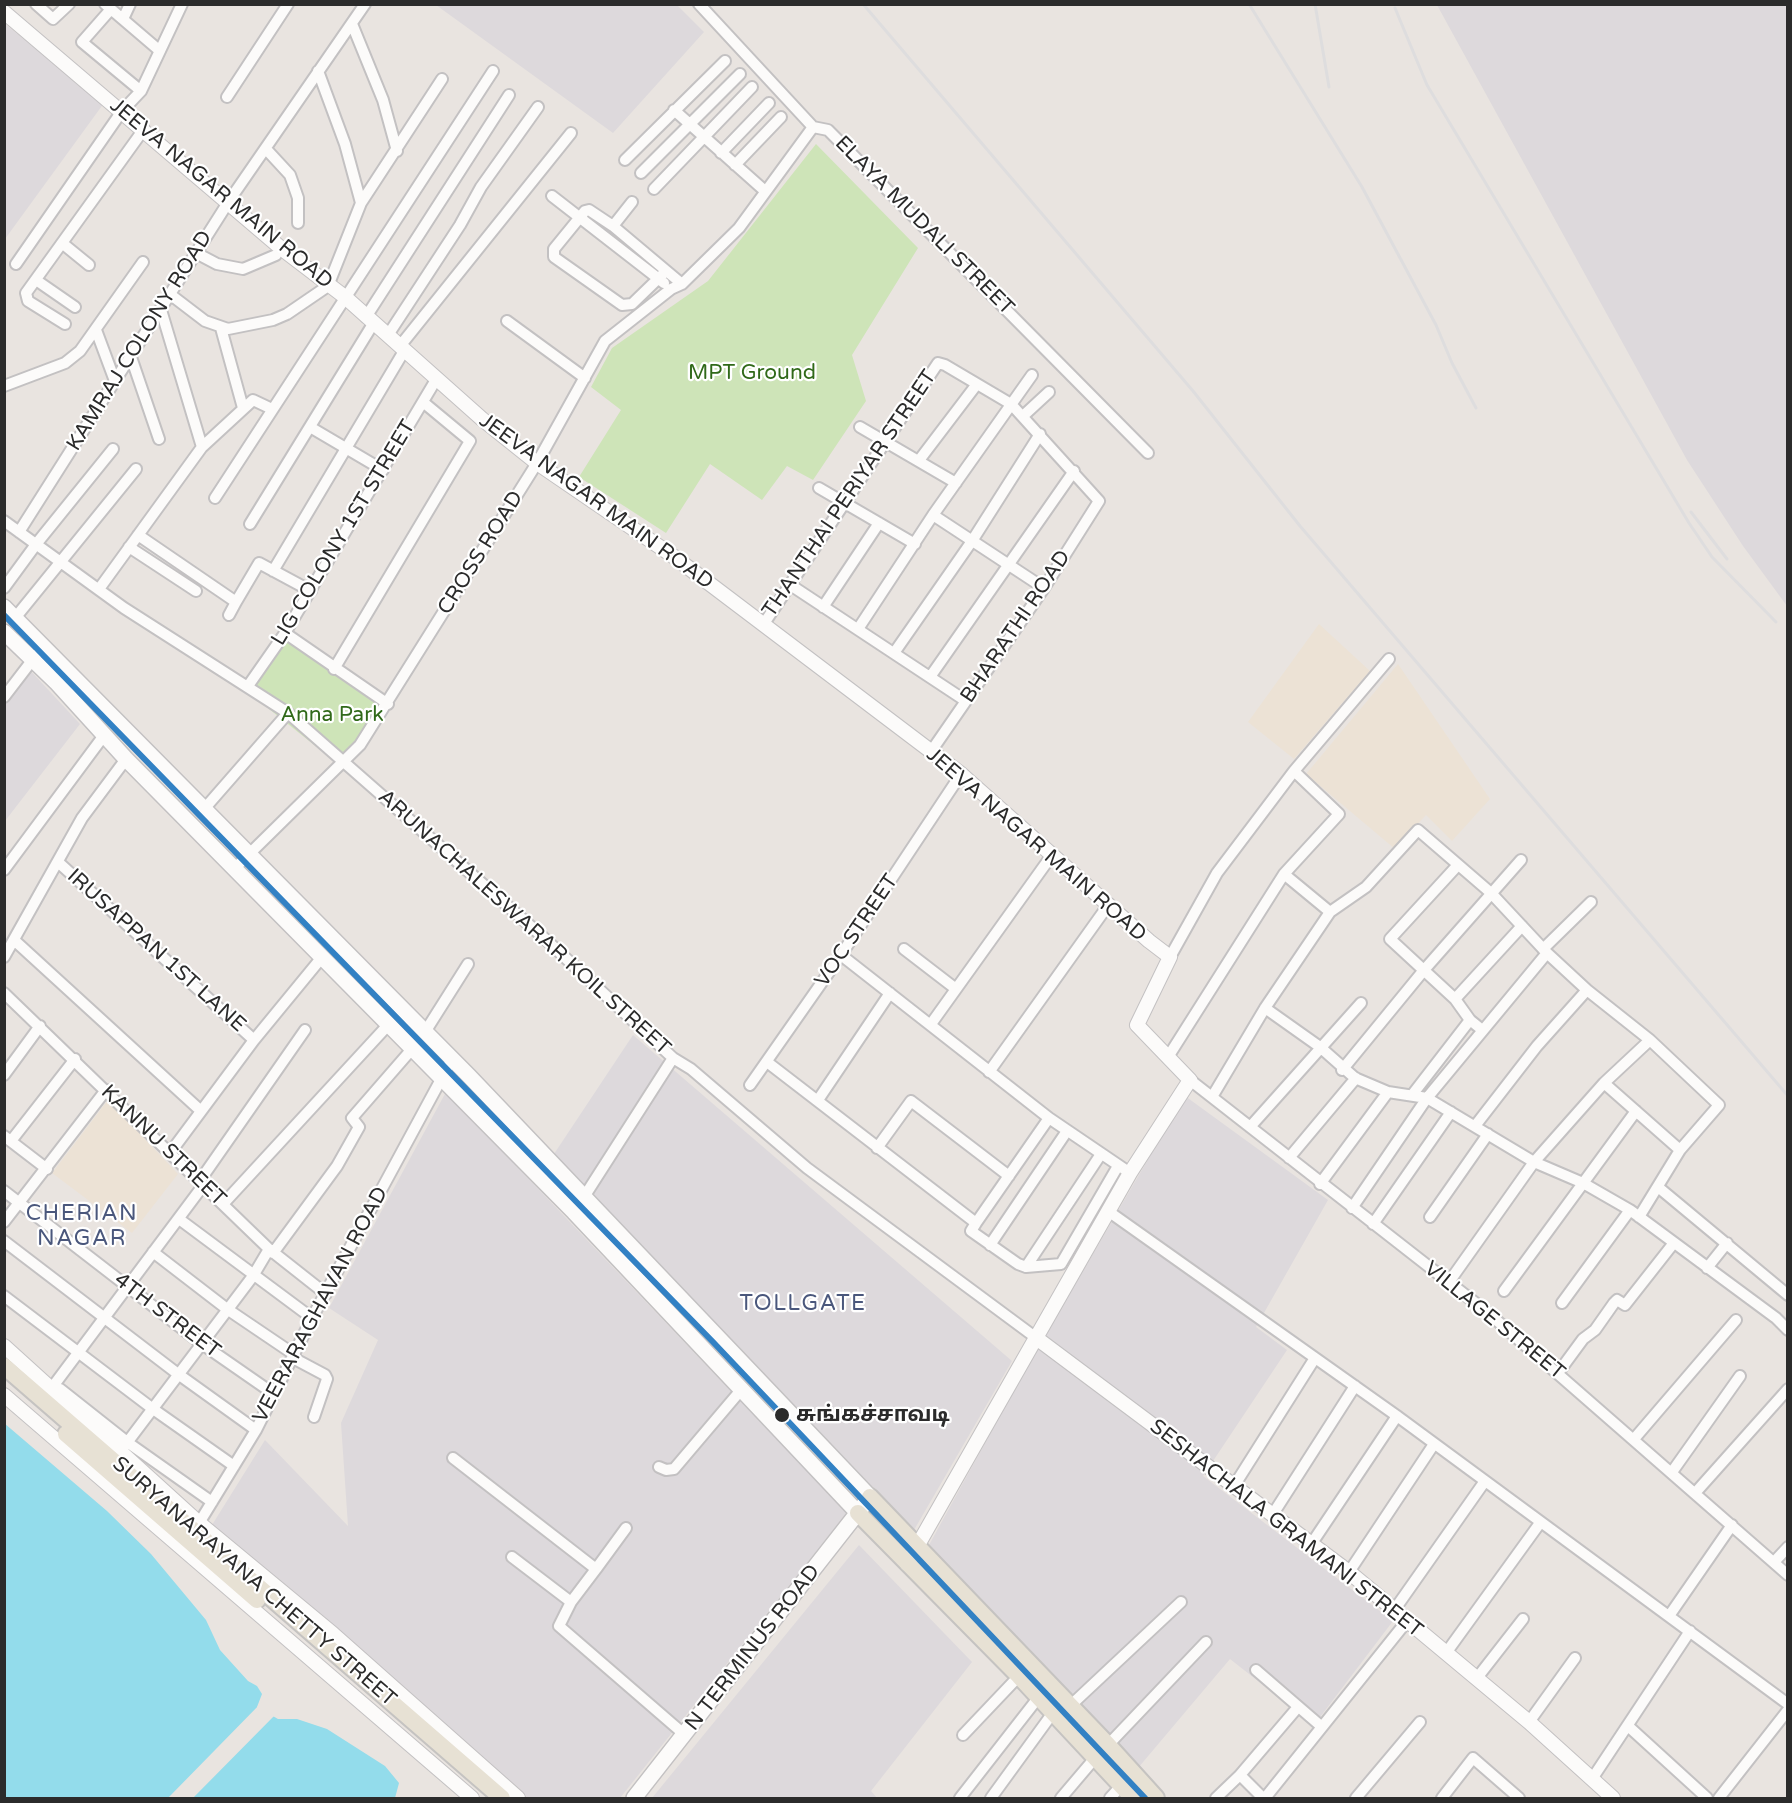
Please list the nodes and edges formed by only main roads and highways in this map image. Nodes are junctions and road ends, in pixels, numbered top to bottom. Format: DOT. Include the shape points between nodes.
graph roads {
  1 [pos="10,612"];
  2 [pos="4,632"];
  3 [pos="4,1366"];
  4 [pos="4,1381"];
  5 [pos="870,1497"];
  6 [pos="858,1513"];
  7 [pos="1115,1792"];
  8 [pos="487,1798"];
  9 [pos="502,1798"];
  10 [pos="634,1798"];
  11 [pos="1133,1798"];
  12 [pos="1156,1798"];
  1 -- 5 [label="main road" via="452,1059"];
  2 -- 6 [label="main road" via="441,1077"];
  3 -- 9 [label="main road, SURYANARAYANA CHETTY STREET" via="50,1391"];
  4 -- 8 [label="main road, SURYANARAYANA CHETTY STREET"];
  5 -- 6 [label="main road, N TERMINUS ROAD"];
  5 -- 12 [label="main road"];
  6 -- 7 [label="main road" via="1095,1758"];
  6 -- 10 [label="main road, N TERMINUS ROAD"];
  7 -- 11 [label="main road"];
}
